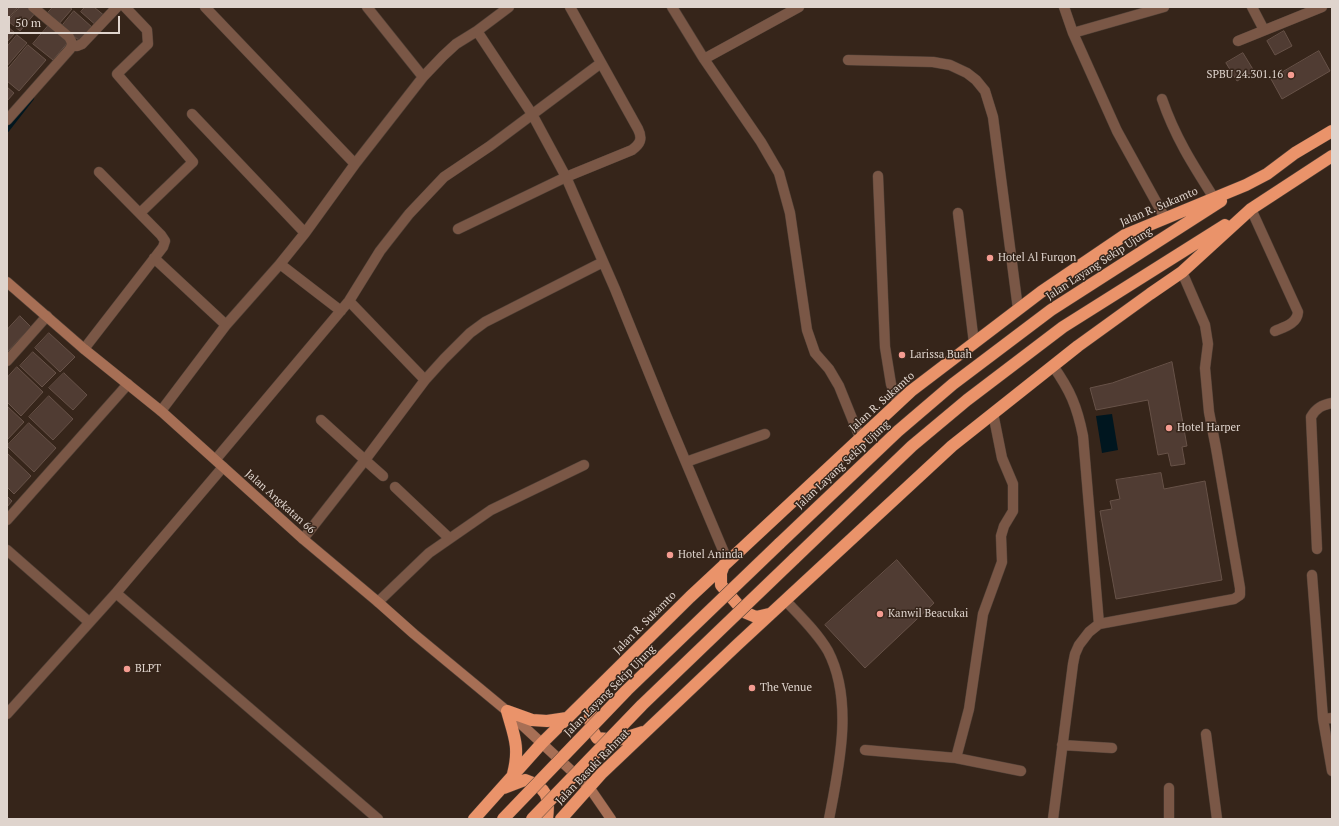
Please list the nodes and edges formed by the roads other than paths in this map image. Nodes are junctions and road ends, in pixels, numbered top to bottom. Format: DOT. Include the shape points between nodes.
graph roads {
  1 [pos="33,7"];
  2 [pos="117,7"];
  3 [pos="125,7"];
  4 [pos="205,7"];
  5 [pos="367,7"];
  6 [pos="509,7"];
  7 [pos="570,7"];
  8 [pos="672,7"];
  9 [pos="799,7"];
  10 [pos="1064,7"];
  11 [pos="1164,7"];
  12 [pos="1252,7"];
  13 [pos="1322,7"];
  14 [pos="1264,30"];
  15 [pos="477,31"];
  16 [pos="1074,33"];
  17 [pos="1238,41"];
  18 [pos="72,46"];
  19 [pos="704,59"];
  20 [pos="848,60"];
  21 [pos="601,63"];
  22 [pos="423,77"];
  23 [pos="1162,99"];
  24 [pos="192,114"];
  25 [pos="532,114"];
  26 [pos="7,120"];
  27 [pos="1332,131"];
  28 [pos="1332,156"];
  29 [pos="355,164"];
  30 [pos="99,172"];
  31 [pos="878,176"];
  32 [pos="566,177"];
  33 [pos="1246,186"];
  34 [pos="1214,198"];
  35 [pos="1251,209"];
  36 [pos="140,213"];
  37 [pos="958,213"];
  38 [pos="1165,218"];
  39 [pos="458,229"];
  40 [pos="305,233"];
  41 [pos="154,258"];
  42 [pos="603,262"];
  43 [pos="280,264"];
  44 [pos="1182,272"];
  45 [pos="7,282"];
  46 [pos="350,302"];
  47 [pos="1018,309"];
  48 [pos="341,311"];
  49 [pos="47,316"];
  50 [pos="226,325"];
  51 [pos="1275,331"];
  52 [pos="974,343"];
  53 [pos="84,349"];
  54 [pos="7,361"];
  55 [pos="1053,366"];
  56 [pos="425,380"];
  57 [pos="128,384"];
  58 [pos="898,403"];
  59 [pos="1332,403"];
  60 [pos="162,411"];
  61 [pos="993,413"];
  62 [pos="321,420"];
  63 [pos="765,434"];
  64 [pos="860,438"];
  65 [pos="216,459"];
  66 [pos="365,460"];
  67 [pos="686,462"];
  68 [pos="584,465"];
  69 [pos="223,467"];
  70 [pos="383,476"];
  71 [pos="396,487"];
  72 [pos="7,520"];
  73 [pos="449,538"];
  74 [pos="303,539"];
  75 [pos="1317,549"];
  76 [pos="7,550"];
  77 [pos="726,563"];
  78 [pos="1312,575"];
  79 [pos="116,593"];
  80 [pos="785,600"];
  81 [pos="378,602"];
  82 [pos="769,614"];
  83 [pos="89,622"];
  84 [pos="1099,624"];
  85 [pos="606,679"];
  86 [pos="507,711"];
  87 [pos="7,713"];
  88 [pos="567,718"];
  89 [pos="1328,718"];
  90 [pos="646,731"];
  91 [pos="1206,734"];
  92 [pos="540,742"];
  93 [pos="1062,745"];
  94 [pos="1112,748"];
  95 [pos="866,750"];
  96 [pos="956,758"];
  97 [pos="1021,771"];
  98 [pos="1332,771"];
  99 [pos="512,777"];
  100 [pos="589,787"];
  101 [pos="1169,788"];
  102 [pos="500,790"];
  103 [pos="611,817"];
  104 [pos="378,819"];
  105 [pos="474,819"];
  106 [pos="503,819"];
  107 [pos="532,819"];
  108 [pos="547,819"];
  109 [pos="561,819"];
  110 [pos="829,819"];
  111 [pos="1053,819"];
  112 [pos="1168,819"];
  113 [pos="1217,819"];
  1 -- 18 [label="street" via="69,37"];
  2 -- 18 [label="street" via="82,44"];
  3 -- 36 [label="street" via="147,30 148,44 117,74 193,162"];
  4 -- 29 [label="street"];
  5 -- 22 [label="street"];
  6 -- 15 [label="street"];
  7 -- 21 [label="street"];
  8 -- 19 [label="street"];
  9 -- 19 [label="street"];
  10 -- 16 [label="street"];
  11 -- 16 [label="street"];
  12 -- 14 [label="street"];
  13 -- 14 [label="street"];
  14 -- 17 [label="street"];
  15 -- 22 [label="street" via="456,44"];
  15 -- 25 [label="street"];
  16 -- 38 [label="street" via="1117,131"];
  18 -- 26 [label="street"];
  19 -- 64 [label="street" via="772,158 779,173 790,213 807,330 815,353 839,386"];
  20 -- 47 [label="street" via="950,64 976,80 985,91 994,117"];
  21 -- 25 [label="street"];
  21 -- 32 [label="street" via="640,133 640,142 632,150"];
  22 -- 29 [label="street"];
  23 -- 34 [label="street" via="1169,122 1183,149"];
  24 -- 40 [label="street"];
  25 -- 32 [label="street"];
  25 -- 46 [label="street" via="444,177 409,214 380,251"];
  27 -- 33 [label="highway, Jalan R. Sukamto"];
  28 -- 35 [label="highway"];
  29 -- 40 [label="street"];
  30 -- 36 [label="street"];
  31 -- 58 [label="street" via="885,347 891,384"];
  32 -- 39 [label="street"];
  32 -- 42 [label="street"];
  33 -- 34 [label="highway, Jalan R. Sukamto"];
  33 -- 106 [label="highway, Jalan Layang Sekip Ujung, bridge" via="1051,310 954,384 898,431 627,690"];
  34 -- 38 [label="highway, Jalan R. Sukamto"];
  35 -- 44 [label="highway"];
  35 -- 51 [label="street" via="1298,312 1291,324"];
  35 -- 107 [label="highway, bridge" via="1063,327 967,400 912,446 642,705"];
  36 -- 41 [label="street" via="165,241"];
  37 -- 52 [label="street"];
  38 -- 47 [label="highway, Jalan R. Sukamto" via="1125,235"];
  40 -- 43 [label="street"];
  41 -- 50 [label="street"];
  41 -- 53 [label="street"];
  42 -- 56 [label="street" via="485,322 459,344"];
  42 -- 67 [label="street"];
  43 -- 48 [label="street"];
  43 -- 50 [label="street"];
  44 -- 55 [label="highway"];
  44 -- 84 [label="street" via="1205,324 1208,344 1205,368 1209,412 1240,595 1234,599"];
  45 -- 49 [label="street, Jalan Angkatan 66"];
  46 -- 48 [label="street"];
  46 -- 56 [label="street"];
  47 -- 52 [label="highway, Jalan R. Sukamto"];
  48 -- 65 [label="street"];
  49 -- 53 [label="street, Jalan Angkatan 66"];
  49 -- 54 [label="street"];
  50 -- 60 [label="street"];
  52 -- 58 [label="highway, Jalan R. Sukamto"];
  53 -- 57 [label="street, Jalan Angkatan 66"];
  55 -- 61 [label="highway"];
  55 -- 84 [label="street" via="1071,394 1083,436"];
  56 -- 66 [label="street"];
  57 -- 60 [label="street, Jalan Angkatan 66"];
  57 -- 72 [label="street"];
  58 -- 64 [label="highway, Jalan R. Sukamto"];
  59 -- 75 [label="street" via="1320,406 1311,417"];
  60 -- 65 [label="street, Jalan Angkatan 66"];
  61 -- 80 [label="highway" via="952,446"];
  61 -- 96 [label="street" via="1002,458 1013,484 1013,511 1001,536 1001,568 983,614 969,709"];
  62 -- 66 [label="street"];
  63 -- 67 [label="street"];
  64 -- 77 [label="highway, Jalan R. Sukamto"];
  65 -- 69 [label="street, Jalan Angkatan 66"];
  66 -- 70 [label="street"];
  66 -- 74 [label="street"];
  67 -- 77 [label="street"];
  68 -- 73 [label="street" via="491,510"];
  69 -- 74 [label="street, Jalan Angkatan 66"];
  69 -- 79 [label="street"];
  71 -- 73 [label="street"];
  73 -- 81 [label="street" via="429,553"];
  74 -- 81 [label="street, Jalan Angkatan 66"];
  76 -- 83 [label="street"];
  77 -- 82 [label="highway" via="721,572 721,585 744,612 756,617"];
  77 -- 85 [label="highway, Jalan R. Sukamto"];
  78 -- 89 [label="street"];
  79 -- 83 [label="street"];
  79 -- 104 [label="street"];
  80 -- 82 [label="highway"];
  80 -- 110 [label="street" via="815,632 837,670 843,718 842,740"];
  81 -- 86 [label="street, Jalan Angkatan 66"];
  82 -- 90 [label="highway"];
  83 -- 87 [label="street"];
  84 -- 93 [label="street" via="1084,638 1075,654"];
  85 -- 88 [label="highway, Jalan R. Sukamto"];
  85 -- 90 [label="highway" via="593,702 589,724 597,738 618,740"];
  86 -- 88 [label="highway" via="532,720"];
  86 -- 92 [label="street, Jalan Angkatan 66"];
  86 -- 99 [label="highway" via="517,747"];
  88 -- 92 [label="highway, Jalan R. Sukamto"];
  89 -- 98 [label="street"];
  90 -- 100 [label="highway, Jalan Basuki Rahmat"];
  91 -- 113 [label="street"];
  92 -- 99 [label="highway, Jalan R. Sukamto"];
  92 -- 100 [label="street, Jalan Angkatan 66"];
  93 -- 94 [label="street"];
  93 -- 111 [label="street"];
  95 -- 96 [label="street"];
  96 -- 97 [label="street"];
  99 -- 102 [label="highway"];
  100 -- 103 [label="street, Jalan Angkatan 66"];
  100 -- 109 [label="highway, Jalan Basuki Rahmat"];
  101 -- 112 [label="street"];
  102 -- 105 [label="highway"];
  102 -- 108 [label="highway" via="525,780 542,788 546,793 549,808"];
}
